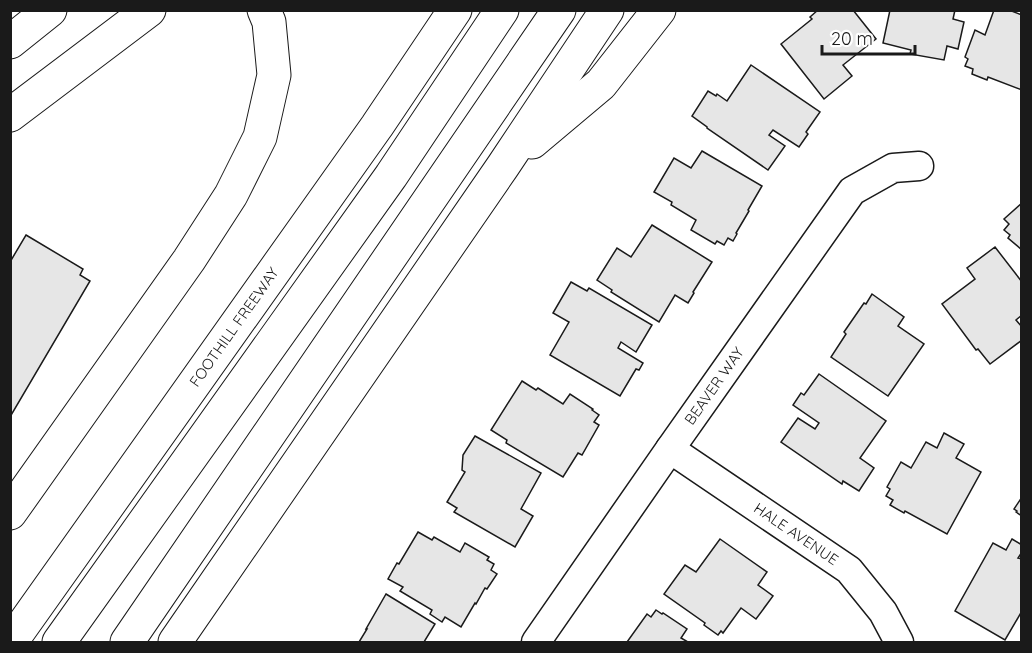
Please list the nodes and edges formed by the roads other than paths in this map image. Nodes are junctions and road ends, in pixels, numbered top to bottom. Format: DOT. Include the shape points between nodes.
graph roads {
  1 [pos="50,10"];
  2 [pos="149,10"];
  3 [pos="264,10"];
  4 [pos="455,10"];
  5 [pos="502,10"];
  6 [pos="559,10"];
  7 [pos="607,10"];
  8 [pos="659,10"];
  9 [pos="10,42"];
  10 [pos="10,115"];
  11 [pos="503,166"];
  12 [pos="919,166"];
  13 [pos="670,449"];
  14 [pos="10,513"];
  15 [pos="11,642"];
  16 [pos="59,642"];
  17 [pos="127,642"];
  18 [pos="175,642"];
  19 [pos="536,642"];
  20 [pos="898,642"];
  1 -- 9 [label="main road"];
  2 -- 10 [label="main road"];
  3 -- 14 [label="main road" via="274,75 260,136 231,195"];
  4 -- 15 [label="main road, FOOTHILL FREEWAY"];
  5 -- 16 [label="main road" via="384,185"];
  6 -- 17 [label="main road"];
  7 -- 11 [label="main road"];
  8 -- 11 [label="main road" via="601,84"];
  11 -- 18 [label="main road"];
  12 -- 13 [label="street, BEAVER WAY" via="893,168 852,191"];
  13 -- 19 [label="street, BEAVER WAY"];
  13 -- 20 [label="street, HALE AVENUE" via="849,570 883,612"];
}
